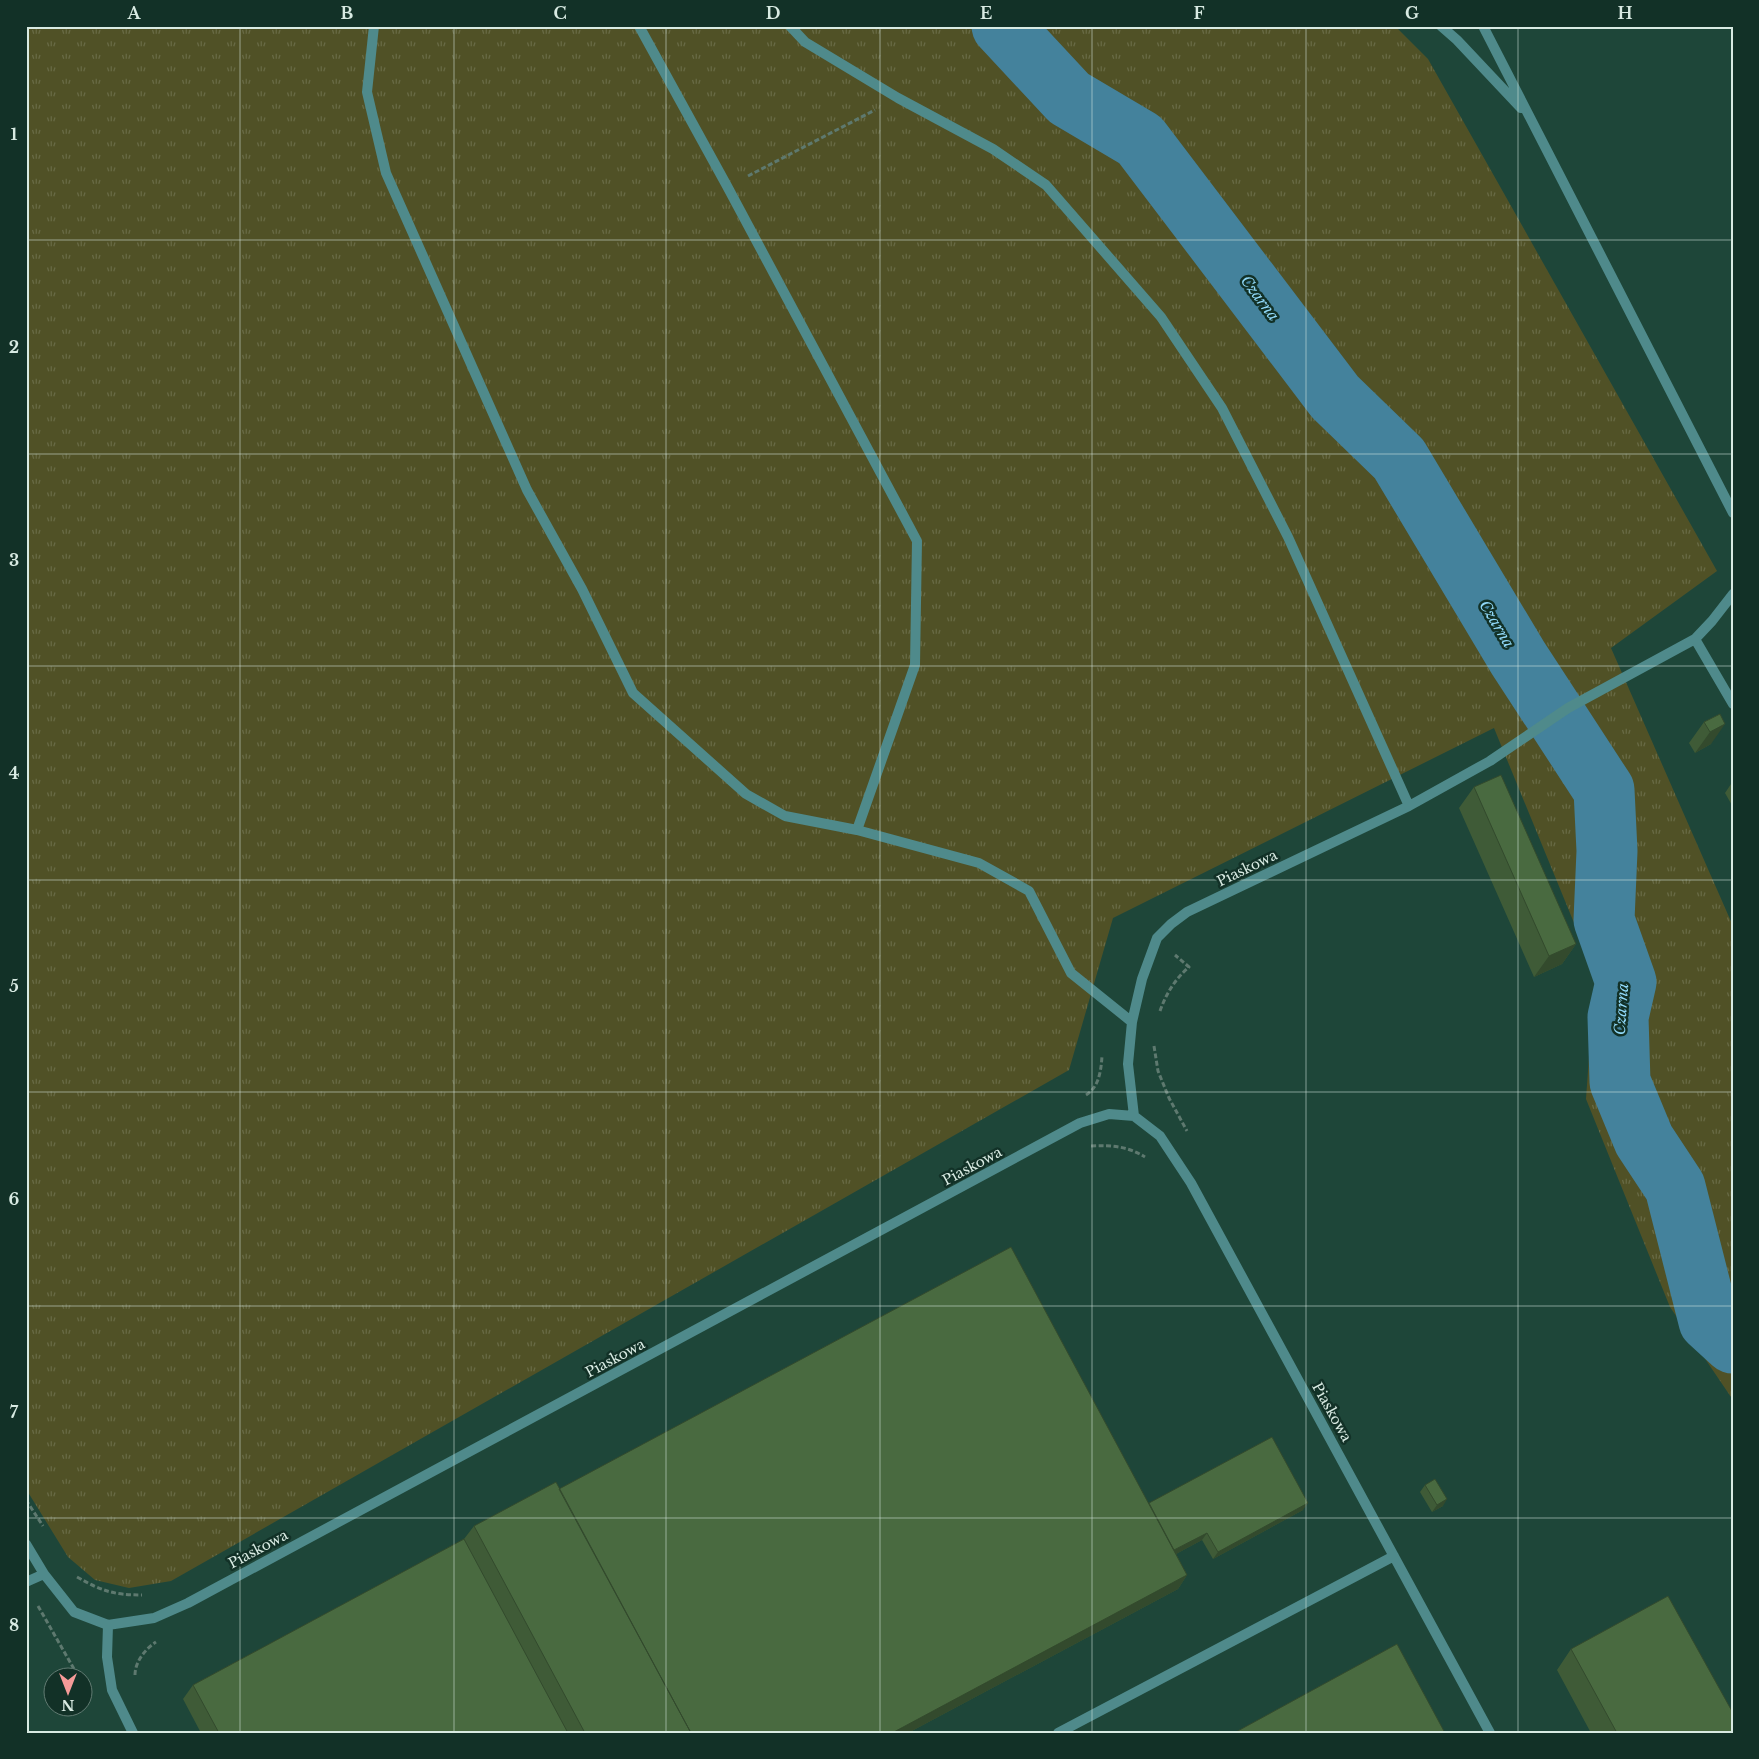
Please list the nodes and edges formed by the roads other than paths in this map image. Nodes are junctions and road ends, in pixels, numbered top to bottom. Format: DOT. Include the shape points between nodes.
graph roads {
  1 [pos="374,26"];
  2 [pos="639,26"];
  3 [pos="790,26"];
  4 [pos="1441,26"];
  5 [pos="1483,26"];
  6 [pos="1528,116"];
  7 [pos="1733,514"];
  8 [pos="1733,594"];
  9 [pos="1695,640"];
  10 [pos="1733,704"];
  11 [pos="1409,806"];
  12 [pos="856,830"];
  13 [pos="1132,1022"];
  14 [pos="1134,1116"];
  15 [pos="26,1544"];
  16 [pos="1394,1556"];
  17 [pos="44,1574"];
  18 [pos="26,1582"];
  19 [pos="108,1624"];
  20 [pos="132,1733"];
  21 [pos="1058,1733"];
  22 [pos="1490,1733"];
  1 -- 12 [label="lane" via="367,92 386,173 527,490 582,589 633,692 746,794 785,816"];
  2 -- 12 [label="lane" via="917,541 915,665"];
  3 -- 11 [label="lane" via="806,42 898,98 993,149 1046,185 1161,317 1236,434 1288,537"];
  4 -- 6 [label="lane"];
  5 -- 6 [label="lane"];
  6 -- 7 [label="lane"];
  8 -- 9 [label="lane"];
  9 -- 10 [label="lane"];
  9 -- 11 [label="lane, Piaskowa" via="1568,708 1490,762"];
  11 -- 13 [label="lane, Piaskowa" via="1187,912 1171,924 1157,938"];
  12 -- 13 [label="lane" via="979,862 1029,891 1071,973"];
  13 -- 14 [label="lane, Piaskowa" via="1128,1064"];
  14 -- 16 [label="lane, Piaskowa" via="1160,1136 1191,1183"];
  14 -- 19 [label="lane, Piaskowa" via="1109,1114 1080,1123 188,1603 154,1618"];
  15 -- 17 [label="lane, Piaskowa"];
  16 -- 21 [label="lane"];
  16 -- 22 [label="lane, Piaskowa"];
  17 -- 18 [label="lane"];
  17 -- 19 [label="lane, Piaskowa" via="74,1612"];
  19 -- 20 [label="lane" via="107,1657 112,1690"];
}
